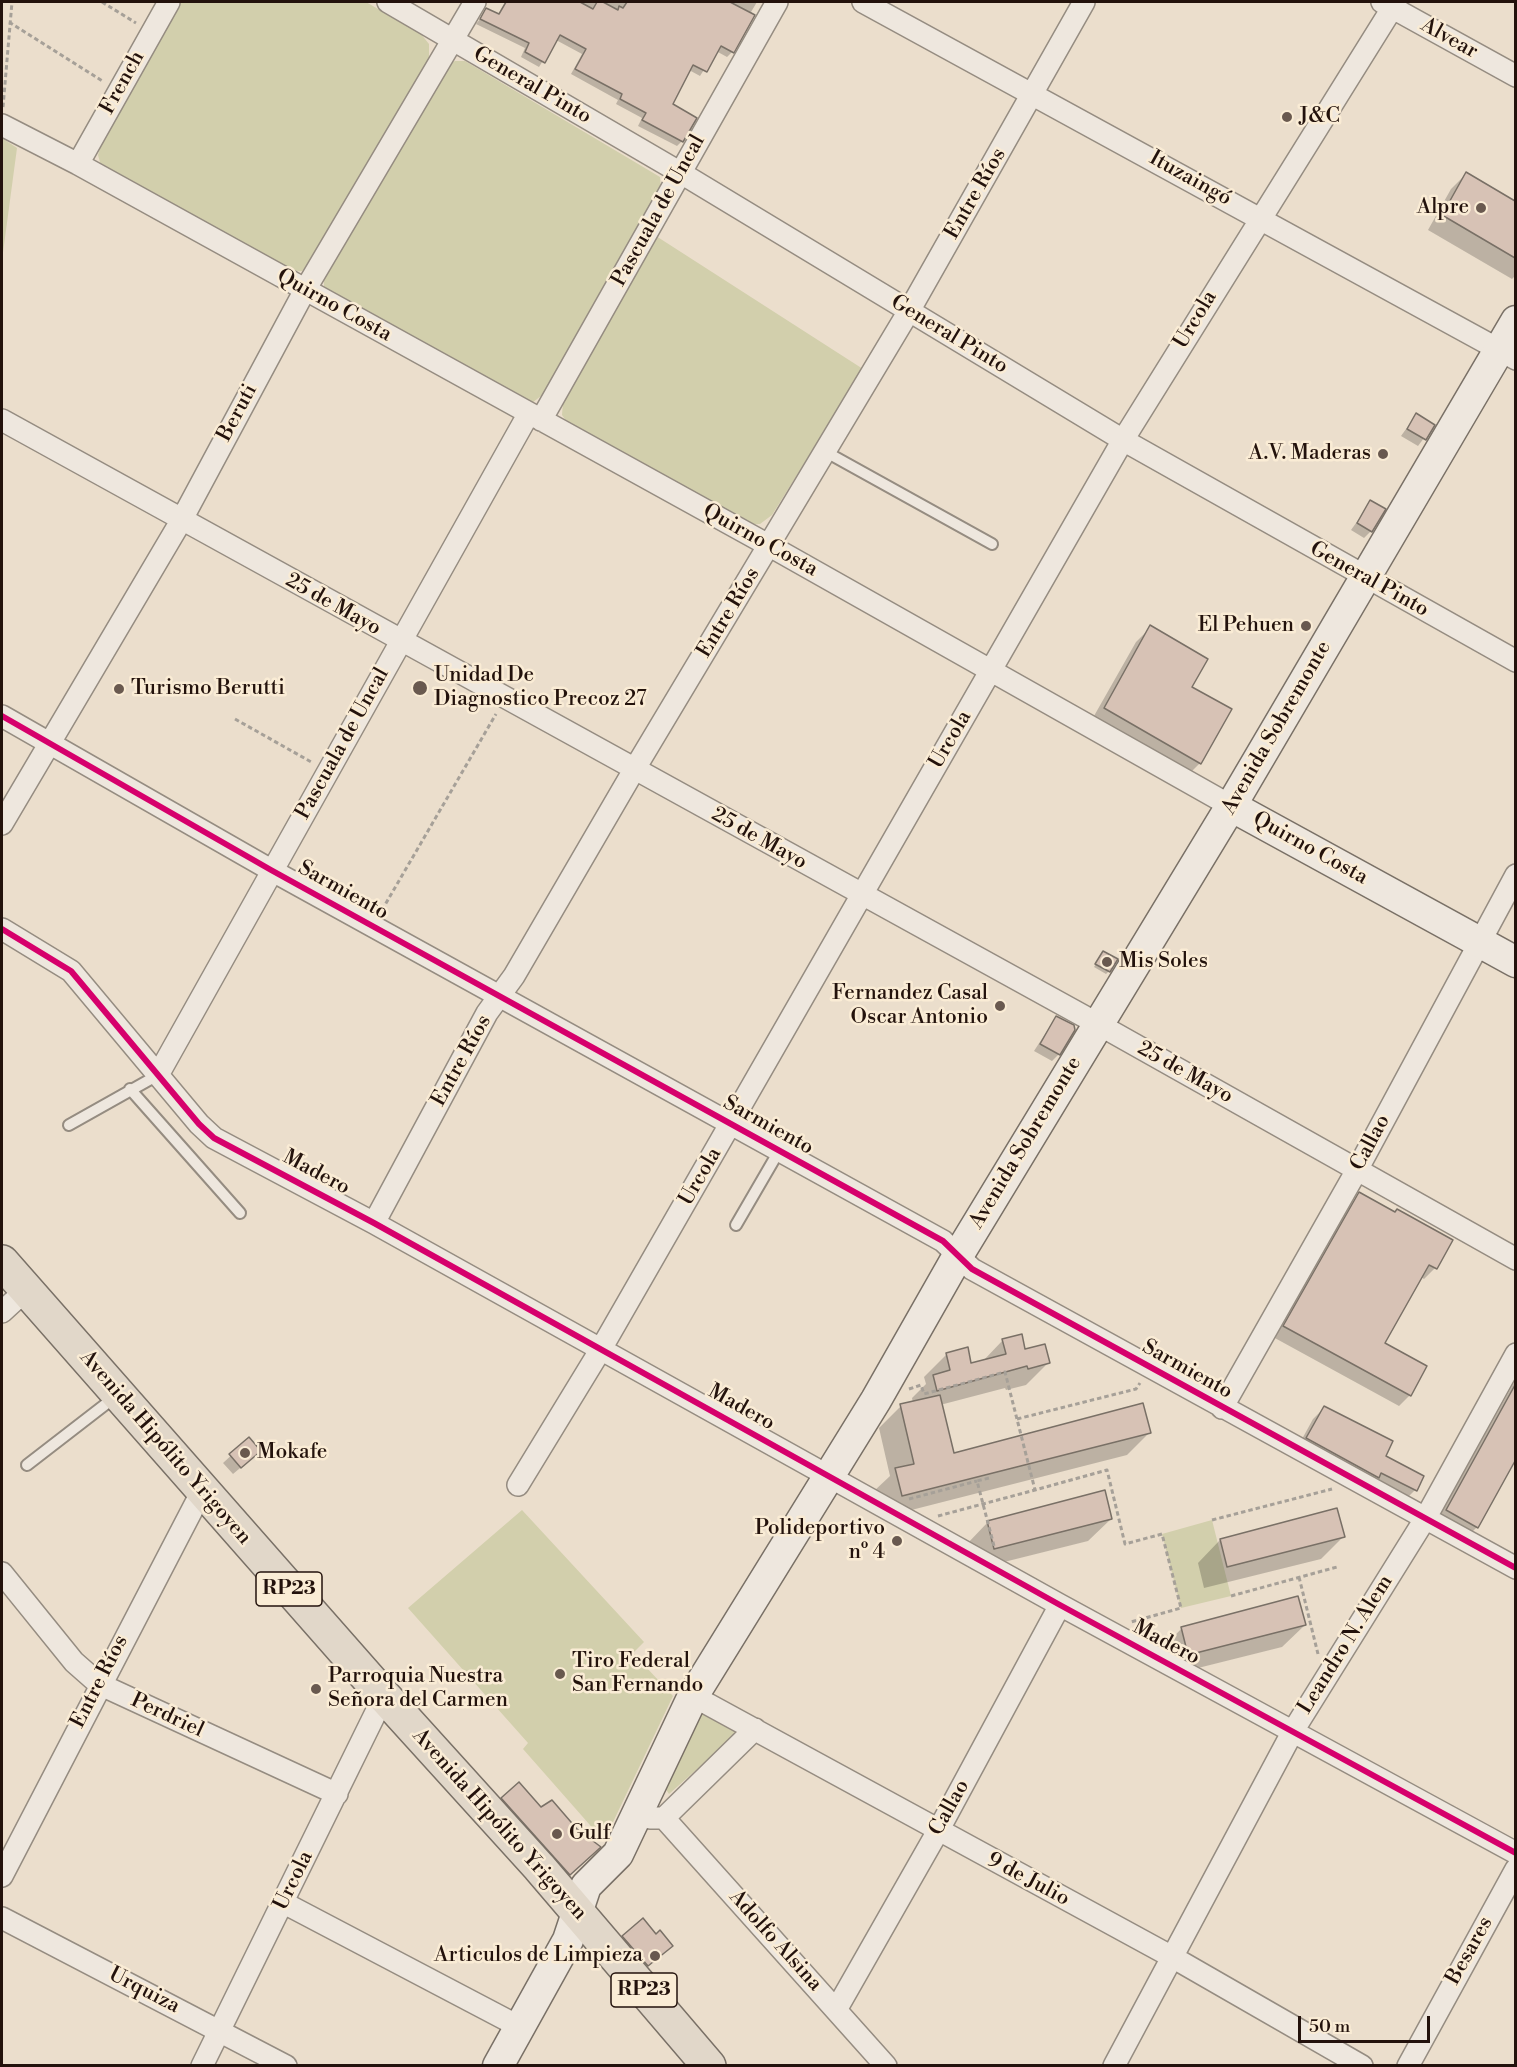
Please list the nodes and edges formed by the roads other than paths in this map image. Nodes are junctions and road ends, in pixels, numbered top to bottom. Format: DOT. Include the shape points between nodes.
graph roads {
  1 [pos="169,2"];
  2 [pos="388,2"];
  3 [pos="475,2"];
  4 [pos="777,2"];
  5 [pos="863,2"];
  6 [pos="1084,2"];
  7 [pos="1390,3"];
  8 [pos="453,40"];
  9 [pos="1515,76"];
  10 [pos="1032,94"];
  11 [pos="2,125"];
  12 [pos="78,164"];
  13 [pos="681,173"];
  14 [pos="1259,217"];
  15 [pos="305,290"];
  16 [pos="909,311"];
  17 [pos="1515,321"];
  18 [pos="1507,354"];
  19 [pos="535,417"];
  20 [pos="2,420"];
  21 [pos="1123,440"];
  22 [pos="826,452"];
  23 [pos="181,521"];
  24 [pos="992,544"];
  25 [pos="770,546"];
  26 [pos="1365,578"];
  27 [pos="400,641"];
  28 [pos="1515,661"];
  29 [pos="991,670"];
  30 [pos="2,716"];
  31 [pos="49,743"];
  32 [pos="634,770"];
  33 [pos="1232,806"];
  34 [pos="2,824"];
  35 [pos="271,870"];
  36 [pos="1515,875"];
  37 [pos="862,896"];
  38 [pos="2,928"];
  39 [pos="1479,942"];
  40 [pos="1515,962"];
  41 [pos="499,996"];
  42 [pos="1098,1024"];
  43 [pos="158,1075"];
  44 [pos="130,1089"];
  45 [pos="731,1124"];
  46 [pos="69,1125"];
  47 [pos="779,1151"];
  48 [pos="1357,1170"];
  49 [pos="240,1213"];
  50 [pos="374,1222"];
  51 [pos="736,1225"];
  52 [pos="959,1254"];
  53 [pos="1515,1259"];
  54 [pos="2,1262"];
  55 [pos="26,1290"];
  56 [pos="2,1312"];
  57 [pos="601,1349"];
  58 [pos="1515,1354"];
  59 [pos="118,1395"];
  60 [pos="1222,1408"];
  61 [pos="27,1465"];
  62 [pos="829,1476"];
  63 [pos="518,1485"];
  64 [pos="202,1491"];
  65 [pos="1425,1519"];
  66 [pos="1515,1568"];
  67 [pos="2,1574"];
  68 [pos="1060,1605"];
  69 [pos="99,1684"];
  70 [pos="384,1696"];
  71 [pos="693,1696"];
  72 [pos="755,1729"];
  73 [pos="1293,1731"];
  74 [pos="337,1794"];
  75 [pos="650,1817"];
  76 [pos="938,1831"];
  77 [pos="1515,1854"];
  78 [pos="1515,1869"];
  79 [pos="2,1876"];
  80 [pos="284,1903"];
  81 [pos="578,1915"];
  82 [pos="2,1918"];
  83 [pos="1173,1958"];
  84 [pos="836,2010"];
  85 [pos="520,2028"];
  86 [pos="220,2030"];
  87 [pos="202,2066"];
  88 [pos="286,2066"];
  89 [pos="498,2066"];
  90 [pos="710,2066"];
  91 [pos="886,2066"];
  92 [pos="1114,2066"];
  93 [pos="1362,2066"];
  94 [pos="1408,2066"];
  1 -- 12 [label="street, French"];
  2 -- 8 [label="street, General Pinto"];
  3 -- 8 [label="street, Beruti"];
  4 -- 13 [label="street, Pascuala de Uncal"];
  5 -- 10 [label="street, Ituzaingó"];
  6 -- 10 [label="street, Entre Ríos"];
  7 -- 9 [label="street, Alvear"];
  7 -- 14 [label="street, Urcola"];
  8 -- 13 [label="street, General Pinto"];
  8 -- 15 [label="street, Beruti"];
  10 -- 14 [label="street, Ituzaingó"];
  10 -- 16 [label="street, Entre Ríos"];
  11 -- 12 [label="street, Quirno Costa"];
  12 -- 15 [label="street, Quirno Costa"];
  13 -- 16 [label="street, General Pinto"];
  13 -- 19 [label="street, Pascuala de Uncal"];
  14 -- 18 [label="street, Ituzaingó"];
  14 -- 21 [label="street, Urcola"];
  15 -- 19 [label="street, Quirno Costa"];
  15 -- 23 [label="street, Beruti"];
  16 -- 21 [label="street, General Pinto"];
  16 -- 22 [label="street, Entre Ríos"];
  17 -- 18 [label="main road, Avenida Sobremonte"];
  18 -- 26 [label="main road, Avenida Sobremonte"];
  19 -- 25 [label="street, Quirno Costa"];
  19 -- 27 [label="street, Pascuala de Uncal"];
  20 -- 23 [label="street, 25 de Mayo"];
  21 -- 26 [label="street, General Pinto"];
  21 -- 29 [label="street, Urcola"];
  22 -- 24 [label="lane"];
  22 -- 25 [label="street, Entre Ríos"];
  23 -- 27 [label="street, 25 de Mayo"];
  23 -- 31 [label="street, Beruti"];
  25 -- 29 [label="street, Quirno Costa"];
  25 -- 32 [label="street, Entre Ríos"];
  26 -- 28 [label="street, General Pinto"];
  26 -- 33 [label="main road, Avenida Sobremonte"];
  27 -- 32 [label="street, 25 de Mayo"];
  27 -- 35 [label="street, Pascuala de Uncal"];
  29 -- 33 [label="street, Quirno Costa"];
  29 -- 37 [label="street, Urcola"];
  30 -- 31 [label="street, Sarmiento"];
  31 -- 34 [label="street, Beruti"];
  31 -- 35 [label="street, Sarmiento"];
  32 -- 37 [label="street, 25 de Mayo"];
  32 -- 41 [label="street, Entre Ríos"];
  33 -- 39 [label="main road, Quirno Costa"];
  33 -- 42 [label="main road, Avenida Sobremonte"];
  35 -- 41 [label="street, Sarmiento"];
  35 -- 43 [label="street, Pascuala de Uncal"];
  36 -- 39 [label="street, Callao"];
  37 -- 42 [label="street, 25 de Mayo"];
  37 -- 45 [label="street, Urcola"];
  38 -- 43 [label="street, Madero" via="71,971"];
  39 -- 40 [label="main road, Quirno Costa"];
  39 -- 48 [label="street, Callao"];
  41 -- 45 [label="street, Sarmiento"];
  41 -- 50 [label="street, Entre Ríos"];
  42 -- 48 [label="street, 25 de Mayo"];
  42 -- 52 [label="main road, Avenida Sobremonte"];
  43 -- 44 [label="lane"];
  43 -- 50 [label="street, Madero" via="214,1137"];
  44 -- 46 [label="lane"];
  44 -- 49 [label="lane"];
  45 -- 47 [label="street, Sarmiento"];
  45 -- 57 [label="street, Urcola"];
  47 -- 51 [label="lane"];
  47 -- 52 [label="street, Sarmiento" via="943,1241"];
  48 -- 53 [label="street, 25 de Mayo"];
  48 -- 60 [label="street, Callao"];
  50 -- 57 [label="street, Madero"];
  52 -- 60 [label="street, Sarmiento" via="972,1269"];
  52 -- 62 [label="main road, Avenida Sobremonte"];
  54 -- 55 [label="main road, Avenida Hipólito Yrigoyen / RP23"];
  55 -- 56 [label="street"];
  55 -- 59 [label="main road, Avenida Hipólito Yrigoyen / RP23"];
  57 -- 62 [label="street, Madero"];
  57 -- 63 [label="street, Urcola"];
  58 -- 65 [label="street, Leandro N. Alem"];
  59 -- 61 [label="lane"];
  59 -- 64 [label="main road, Avenida Hipólito Yrigoyen / RP23"];
  60 -- 65 [label="street, Sarmiento"];
  62 -- 68 [label="street, Madero"];
  62 -- 71 [label="main road, Avenida Sobremonte"];
  64 -- 69 [label="street, Entre Ríos"];
  64 -- 70 [label="main road, Avenida Hipólito Yrigoyen / RP23"];
  65 -- 66 [label="street, Sarmiento"];
  65 -- 73 [label="street, Leandro N. Alem"];
  67 -- 69 [label="street, Perdriel" via="74,1662"];
  68 -- 73 [label="street, Madero"];
  68 -- 76 [label="street, Callao"];
  69 -- 74 [label="street, Perdriel"];
  69 -- 79 [label="street, Entre Ríos"];
  70 -- 74 [label="street, Urcola"];
  70 -- 81 [label="main road, Avenida Hipólito Yrigoyen / RP23"];
  71 -- 72 [label="street, 9 de Julio"];
  71 -- 75 [label="main road, Avenida Sobremonte"];
  72 -- 75 [label="street"];
  72 -- 76 [label="street, 9 de Julio"];
  73 -- 77 [label="street, Madero"];
  73 -- 83 [label="street, Leandro N. Alem"];
  74 -- 80 [label="street, Urcola"];
  75 -- 81 [label="main road, Avenida Sobremonte" via="586,1886"];
  75 -- 84 [label="street, Adolfo Alsina"];
  76 -- 83 [label="street, 9 de Julio"];
  76 -- 84 [label="street, Callao"];
  78 -- 94 [label="street, Besares"];
  80 -- 85 [label="street"];
  80 -- 86 [label="street, Urcola"];
  81 -- 85 [label="main road, Avenida Sobremonte"];
  81 -- 90 [label="main road, Avenida Hipólito Yrigoyen / RP23"];
  82 -- 86 [label="street, Urquiza"];
  83 -- 92 [label="street, Leandro N. Alem"];
  83 -- 93 [label="street, 9 de Julio"];
  84 -- 91 [label="street, Adolfo Alsina"];
  85 -- 89 [label="main road, Avenida Sobremonte"];
  86 -- 87 [label="street, Urcola"];
  86 -- 88 [label="street, Urquiza"];
}
